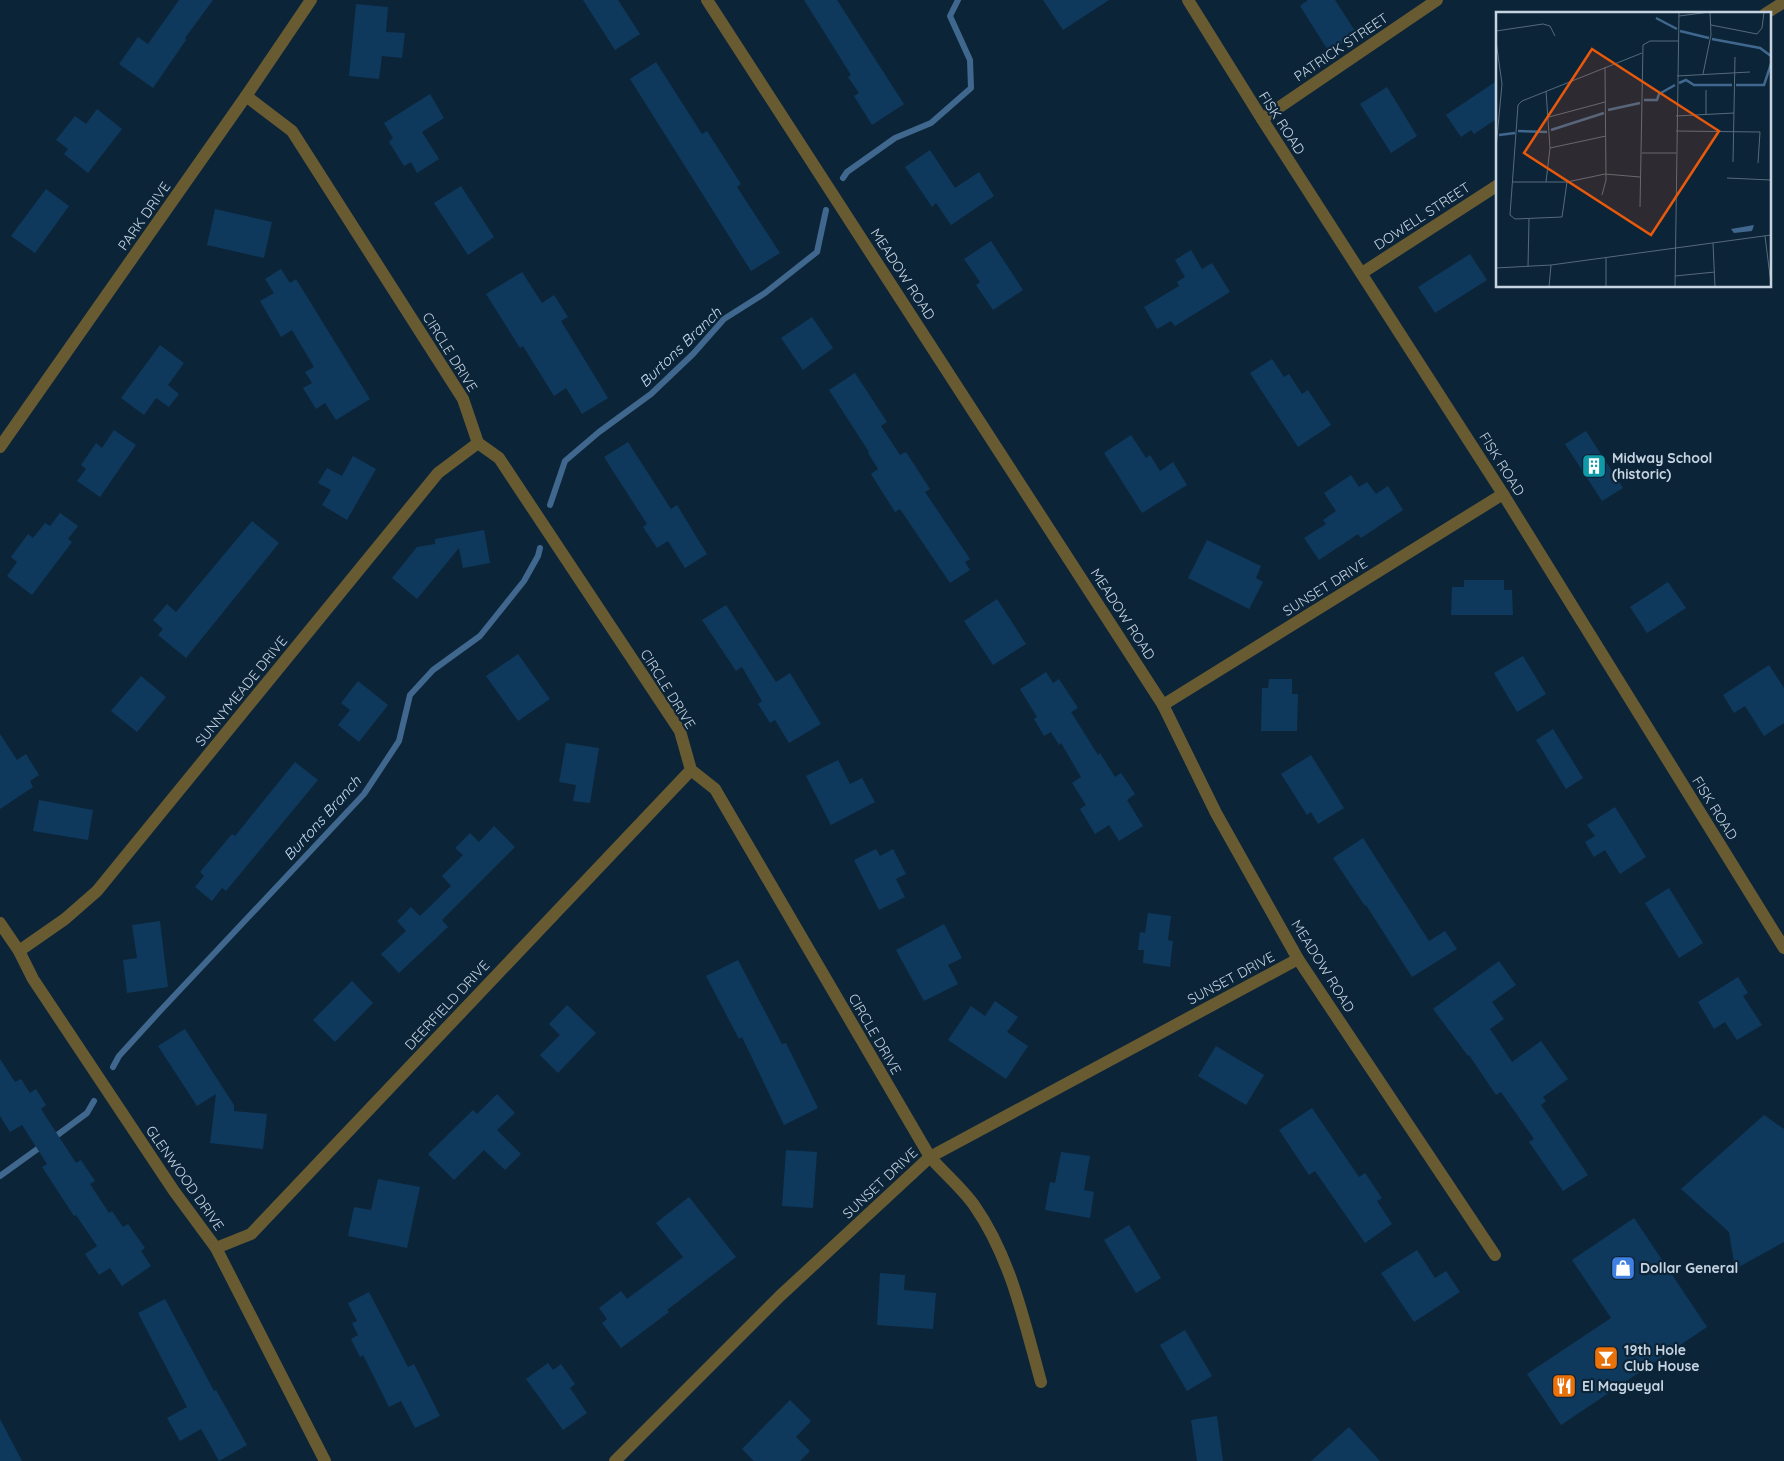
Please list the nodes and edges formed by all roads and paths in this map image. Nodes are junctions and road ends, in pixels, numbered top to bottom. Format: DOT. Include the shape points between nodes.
graph roads {
  1 [pos="311,0"];
  2 [pos="707,0"];
  3 [pos="1188,0"];
  4 [pos="1437,0"];
  5 [pos="1784,2"];
  6 [pos="1768,12"];
  7 [pos="246,96"];
  8 [pos="1262,120"];
  9 [pos="1496,186"];
  10 [pos="1362,273"];
  11 [pos="478,443"];
  12 [pos="0,447"];
  13 [pos="1503,494"];
  14 [pos="1163,705"];
  15 [pos="691,770"];
  16 [pos="0,923"];
  17 [pos="1784,948"];
  18 [pos="19,951"];
  19 [pos="1298,959"];
  20 [pos="930,1158"];
  21 [pos="216,1248"];
  22 [pos="1495,1255"];
  23 [pos="1041,1382"];
  24 [pos="325,1461"];
  25 [pos="615,1461"];
  1 -- 7 [label="street, PARK DRIVE"];
  2 -- 14 [label="street, MEADOW ROAD"];
  3 -- 8 [label="street, FISK ROAD"];
  4 -- 8 [label="street, PATRICK STREET"];
  5 -- 6 [label="street"];
  7 -- 11 [label="street, CIRCLE DRIVE" via="292,131 463,399"];
  7 -- 12 [label="street, PARK DRIVE"];
  8 -- 10 [label="street, FISK ROAD"];
  9 -- 10 [label="street, DOWELL STREET"];
  10 -- 13 [label="street, FISK ROAD"];
  11 -- 15 [label="street, CIRCLE DRIVE" via="499,458 675,723"];
  11 -- 18 [label="street, SUNNYMEADE DRIVE" via="438,473 97,891 65,919"];
  13 -- 14 [label="street, SUNSET DRIVE"];
  13 -- 17 [label="street, FISK ROAD"];
  14 -- 19 [label="street, MEADOW ROAD" via="1216,813"];
  15 -- 20 [label="street, CIRCLE DRIVE" via="715,789"];
  15 -- 21 [label="street, DEERFIELD DRIVE" via="252,1234"];
  16 -- 18 [label="street, GLENWOOD DRIVE"];
  18 -- 21 [label="street, GLENWOOD DRIVE" via="39,987 174,1191"];
  19 -- 20 [label="street, SUNSET DRIVE"];
  19 -- 22 [label="street, MEADOW ROAD"];
  20 -- 23 [label="street, CIRCLE DRIVE" via="973,1204 998,1244 1015,1288"];
  20 -- 25 [label="street, SUNSET DRIVE" via="780,1296"];
  21 -- 24 [label="street, GLENWOOD DRIVE"];
}
